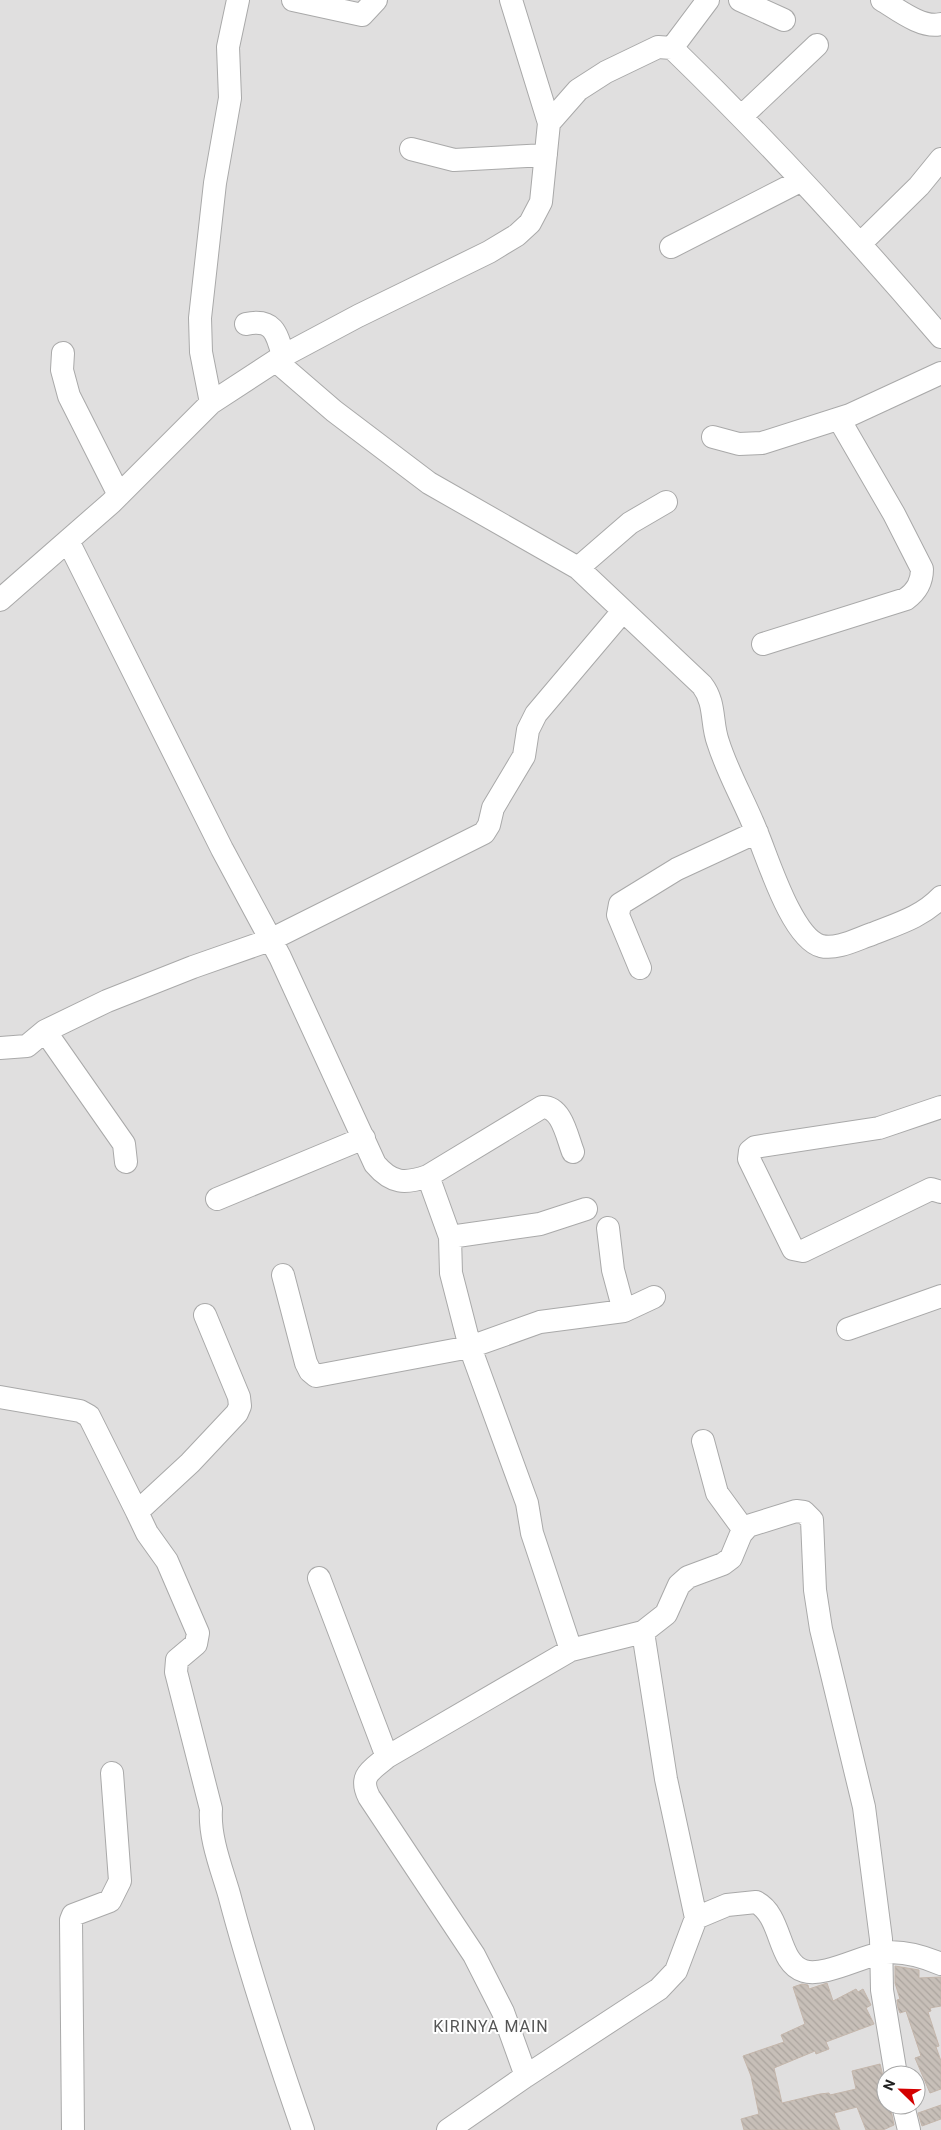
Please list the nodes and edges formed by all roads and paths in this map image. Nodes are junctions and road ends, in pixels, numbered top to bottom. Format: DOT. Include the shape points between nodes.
graph roads {
  1 [pos="238,0"];
  2 [pos="293,0"];
  3 [pos="376,0"];
  4 [pos="511,0"];
  5 [pos="708,0"];
  6 [pos="740,0"];
  7 [pos="882,0"];
  8 [pos="784,20"];
  9 [pos="941,24"];
  10 [pos="817,44"];
  11 [pos="672,48"];
  12 [pos="742,116"];
  13 [pos="549,123"];
  14 [pos="411,149"];
  15 [pos="546,155"];
  16 [pos="941,159"];
  17 [pos="800,181"];
  18 [pos="861,243"];
  19 [pos="672,247"];
  20 [pos="246,324"];
  21 [pos="941,337"];
  22 [pos="63,353"];
  23 [pos="280,359"];
  24 [pos="941,373"];
  25 [pos="211,403"];
  26 [pos="839,419"];
  27 [pos="713,437"];
  28 [pos="119,495"];
  29 [pos="666,502"];
  30 [pos="68,541"];
  31 [pos="578,568"];
  32 [pos="0,600"];
  33 [pos="623,612"];
  34 [pos="763,644"];
  35 [pos="757,832"];
  36 [pos="941,897"];
  37 [pos="270,940"];
  38 [pos="640,968"];
  39 [pos="46,1031"];
  40 [pos="0,1048"];
  41 [pos="941,1107"];
  42 [pos="364,1138"];
  43 [pos="573,1152"];
  44 [pos="126,1162"];
  45 [pos="428,1176"];
  46 [pos="941,1192"];
  47 [pos="217,1199"];
  48 [pos="586,1209"];
  49 [pos="608,1228"];
  50 [pos="450,1237"];
  51 [pos="283,1275"];
  52 [pos="941,1296"];
  53 [pos="654,1297"];
  54 [pos="624,1311"];
  55 [pos="205,1315"];
  56 [pos="848,1329"];
  57 [pos="470,1347"];
  58 [pos="0,1397"];
  59 [pos="703,1441"];
  60 [pos="137,1512"];
  61 [pos="744,1530"];
  62 [pos="319,1578"];
  63 [pos="643,1632"];
  64 [pos="571,1650"];
  65 [pos="387,1756"];
  66 [pos="112,1773"];
  67 [pos="696,1918"];
  68 [pos="880,1953"];
  69 [pos="941,1964"];
  70 [pos="894,2065"];
  71 [pos="526,2076"];
  72 [pos="905,2115"];
  73 [pos="73,2130"];
  74 [pos="303,2130"];
  75 [pos="448,2130"];
  76 [pos="909,2130"];
  1 -- 25 [label="street" via="228,47 230,98 215,183 200,318 201,352"];
  2 -- 3 [label="street" via="362,15"];
  4 -- 13 [label="street"];
  5 -- 11 [label="street"];
  6 -- 8 [label="street"];
  7 -- 9 [label="street" via="923,22"];
  10 -- 12 [label="street"];
  11 -- 12 [label="street"];
  11 -- 13 [label="street" via="658,48 606,72 578,90"];
  12 -- 17 [label="street"];
  13 -- 15 [label="street"];
  14 -- 15 [label="street" via="454,160"];
  15 -- 23 [label="street" via="541,202 530,223 517,235"];
  16 -- 18 [label="street" via="919,186"];
  17 -- 18 [label="street"];
  17 -- 19 [label="street"];
  18 -- 21 [label="street"];
  20 -- 23 [label="street" via="259,321 277,334"];
  22 -- 28 [label="street" via="62,370 69,396"];
  23 -- 25 [label="street"];
  23 -- 31 [label="street" via="334,411 429,483"];
  24 -- 26 [label="street"];
  25 -- 28 [label="street"];
  26 -- 27 [label="street" via="752,445"];
  26 -- 34 [label="street" via="894,514 922,569 922,578 914,593 906,599"];
  28 -- 30 [label="street"];
  29 -- 31 [label="street" via="630,523"];
  30 -- 32 [label="street"];
  30 -- 37 [label="street"];
  31 -- 33 [label="street"];
  33 -- 35 [label="street" via="707,692 718,744"];
  33 -- 37 [label="street" via="536,714 528,730 524,756 493,808 484,833"];
  35 -- 36 [label="street" via="788,909 811,941 821,946 849,942 914,917"];
  35 -- 38 [label="street" via="677,869 620,904 618,915"];
  37 -- 39 [label="street" via="193,967"];
  37 -- 42 [label="street"];
  39 -- 40 [label="street" via="26,1046"];
  39 -- 44 [label="street" via="124,1144"];
  41 -- 46 [label="street" via="879,1128 754,1147 750,1151 750,1159 792,1249 802,1251 931,1189"];
  42 -- 45 [label="street" via="375,1164 389,1178 404,1182"];
  42 -- 47 [label="street"];
  43 -- 45 [label="street" via="560,1118 551,1108 542,1107"];
  45 -- 50 [label="street"];
  48 -- 50 [label="street" via="540,1224"];
  49 -- 54 [label="street" via="613,1270"];
  50 -- 57 [label="street" via="451,1273"];
  51 -- 57 [label="street" via="306,1363 316,1376"];
  52 -- 56 [label="street"];
  53 -- 54 [label="street"];
  54 -- 57 [label="street" via="540,1322"];
  55 -- 60 [label="street" via="240,1406 190,1463"];
  57 -- 64 [label="street" via="527,1503 532,1534"];
  58 -- 60 [label="street" via="80,1411 90,1416"];
  59 -- 61 [label="street" via="717,1493"];
  60 -- 74 [label="street" via="167,1561 198,1633 196,1644 177,1660 176,1672 233,1910 260,2006"];
  61 -- 63 [label="street" via="731,1558 688,1577 679,1585 666,1614"];
  61 -- 68 [label="street" via="796,1511 804,1512 812,1520 815,1590 825,1646 864,1807 881,1939"];
  62 -- 65 [label="street"];
  63 -- 64 [label="street"];
  63 -- 67 [label="street" via="666,1779"];
  64 -- 65 [label="street"];
  65 -- 71 [label="street" via="368,1772 365,1789 474,1955 503,2012"];
  66 -- 73 [label="street" via="120,1880 110,1902 74,1915 71,1920"];
  67 -- 68 [label="street" via="727,1905 756,1902 771,1914 786,1953 795,1966 804,1971 818,1972"];
  67 -- 71 [label="street" via="681,1962 667,1982"];
  68 -- 69 [label="street" via="920,1955"];
  68 -- 70 [label="street" via="882,1990"];
  71 -- 75 [label="street"];
  72 -- 76 [label="street"];
}
